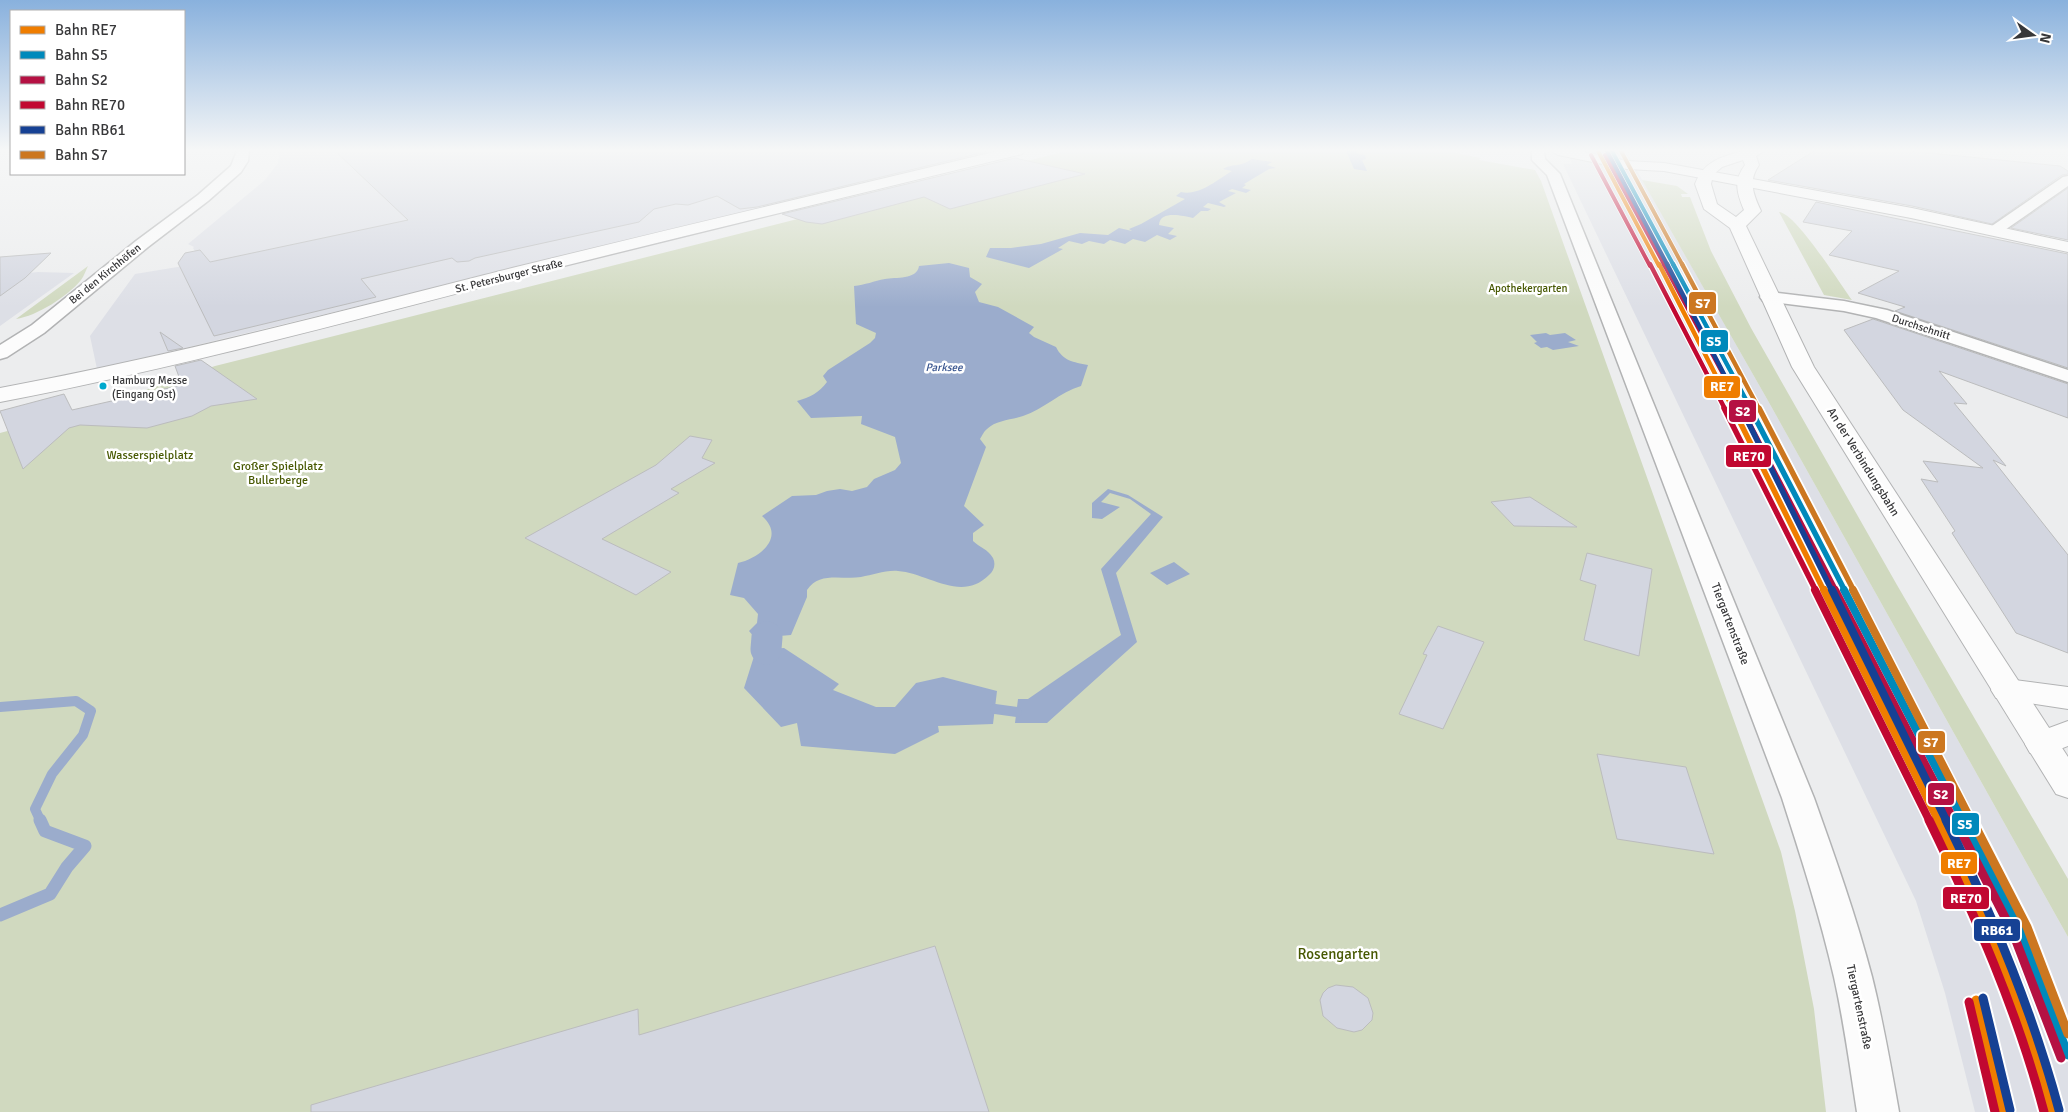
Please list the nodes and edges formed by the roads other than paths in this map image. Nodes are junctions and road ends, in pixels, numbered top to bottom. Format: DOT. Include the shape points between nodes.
graph roads {
  1 [pos="196,203"];
  2 [pos="805,203"];
  3 [pos="1564,203"];
  4 [pos="1709,203"];
  5 [pos="1750,203"];
  6 [pos="1829,203"];
  7 [pos="2035,203"];
  8 [pos="1737,224"];
  9 [pos="1994,231"];
  10 [pos="2068,247"];
  11 [pos="1769,297"];
  12 [pos="38,329"];
  13 [pos="0,353"];
  14 [pos="0,372"];
  15 [pos="2068,376"];
  16 [pos="0,395"];
  17 [pos="2007,690"];
  18 [pos="2068,698"];
  19 [pos="2055,738"];
  20 [pos="2068,785"];
  21 [pos="1878,1112"];
  1 -- 12 [label="street, Bei den Kirchhöfen"];
  2 -- 16 [label="main road, St. Petersburger Straße" via="178,359"];
  3 -- 21 [label="street, Tiergartenstraße" via="1824,873 1855,984"];
  4 -- 8 [label="main road"];
  5 -- 8 [label="main road" via="1753,211"];
  6 -- 9 [label="main road"];
  7 -- 9 [label="street"];
  8 -- 11 [label="main road, An der Verbindungsbahn"];
  9 -- 10 [label="main road"];
  11 -- 15 [label="street, Durchschnitt" via="1880,314"];
  11 -- 17 [label="main road, An der Verbindungsbahn" via="1803,367"];
  12 -- 13 [label="street, Bei den Kirchhöfen"];
  12 -- 14 [label="street, Bei den Kirchhöfen"];
  17 -- 18 [label="main road"];
  17 -- 19 [label="main road, An der Verbindungsbahn"];
  19 -- 20 [label="main road, An der Verbindungsbahn"];
}
